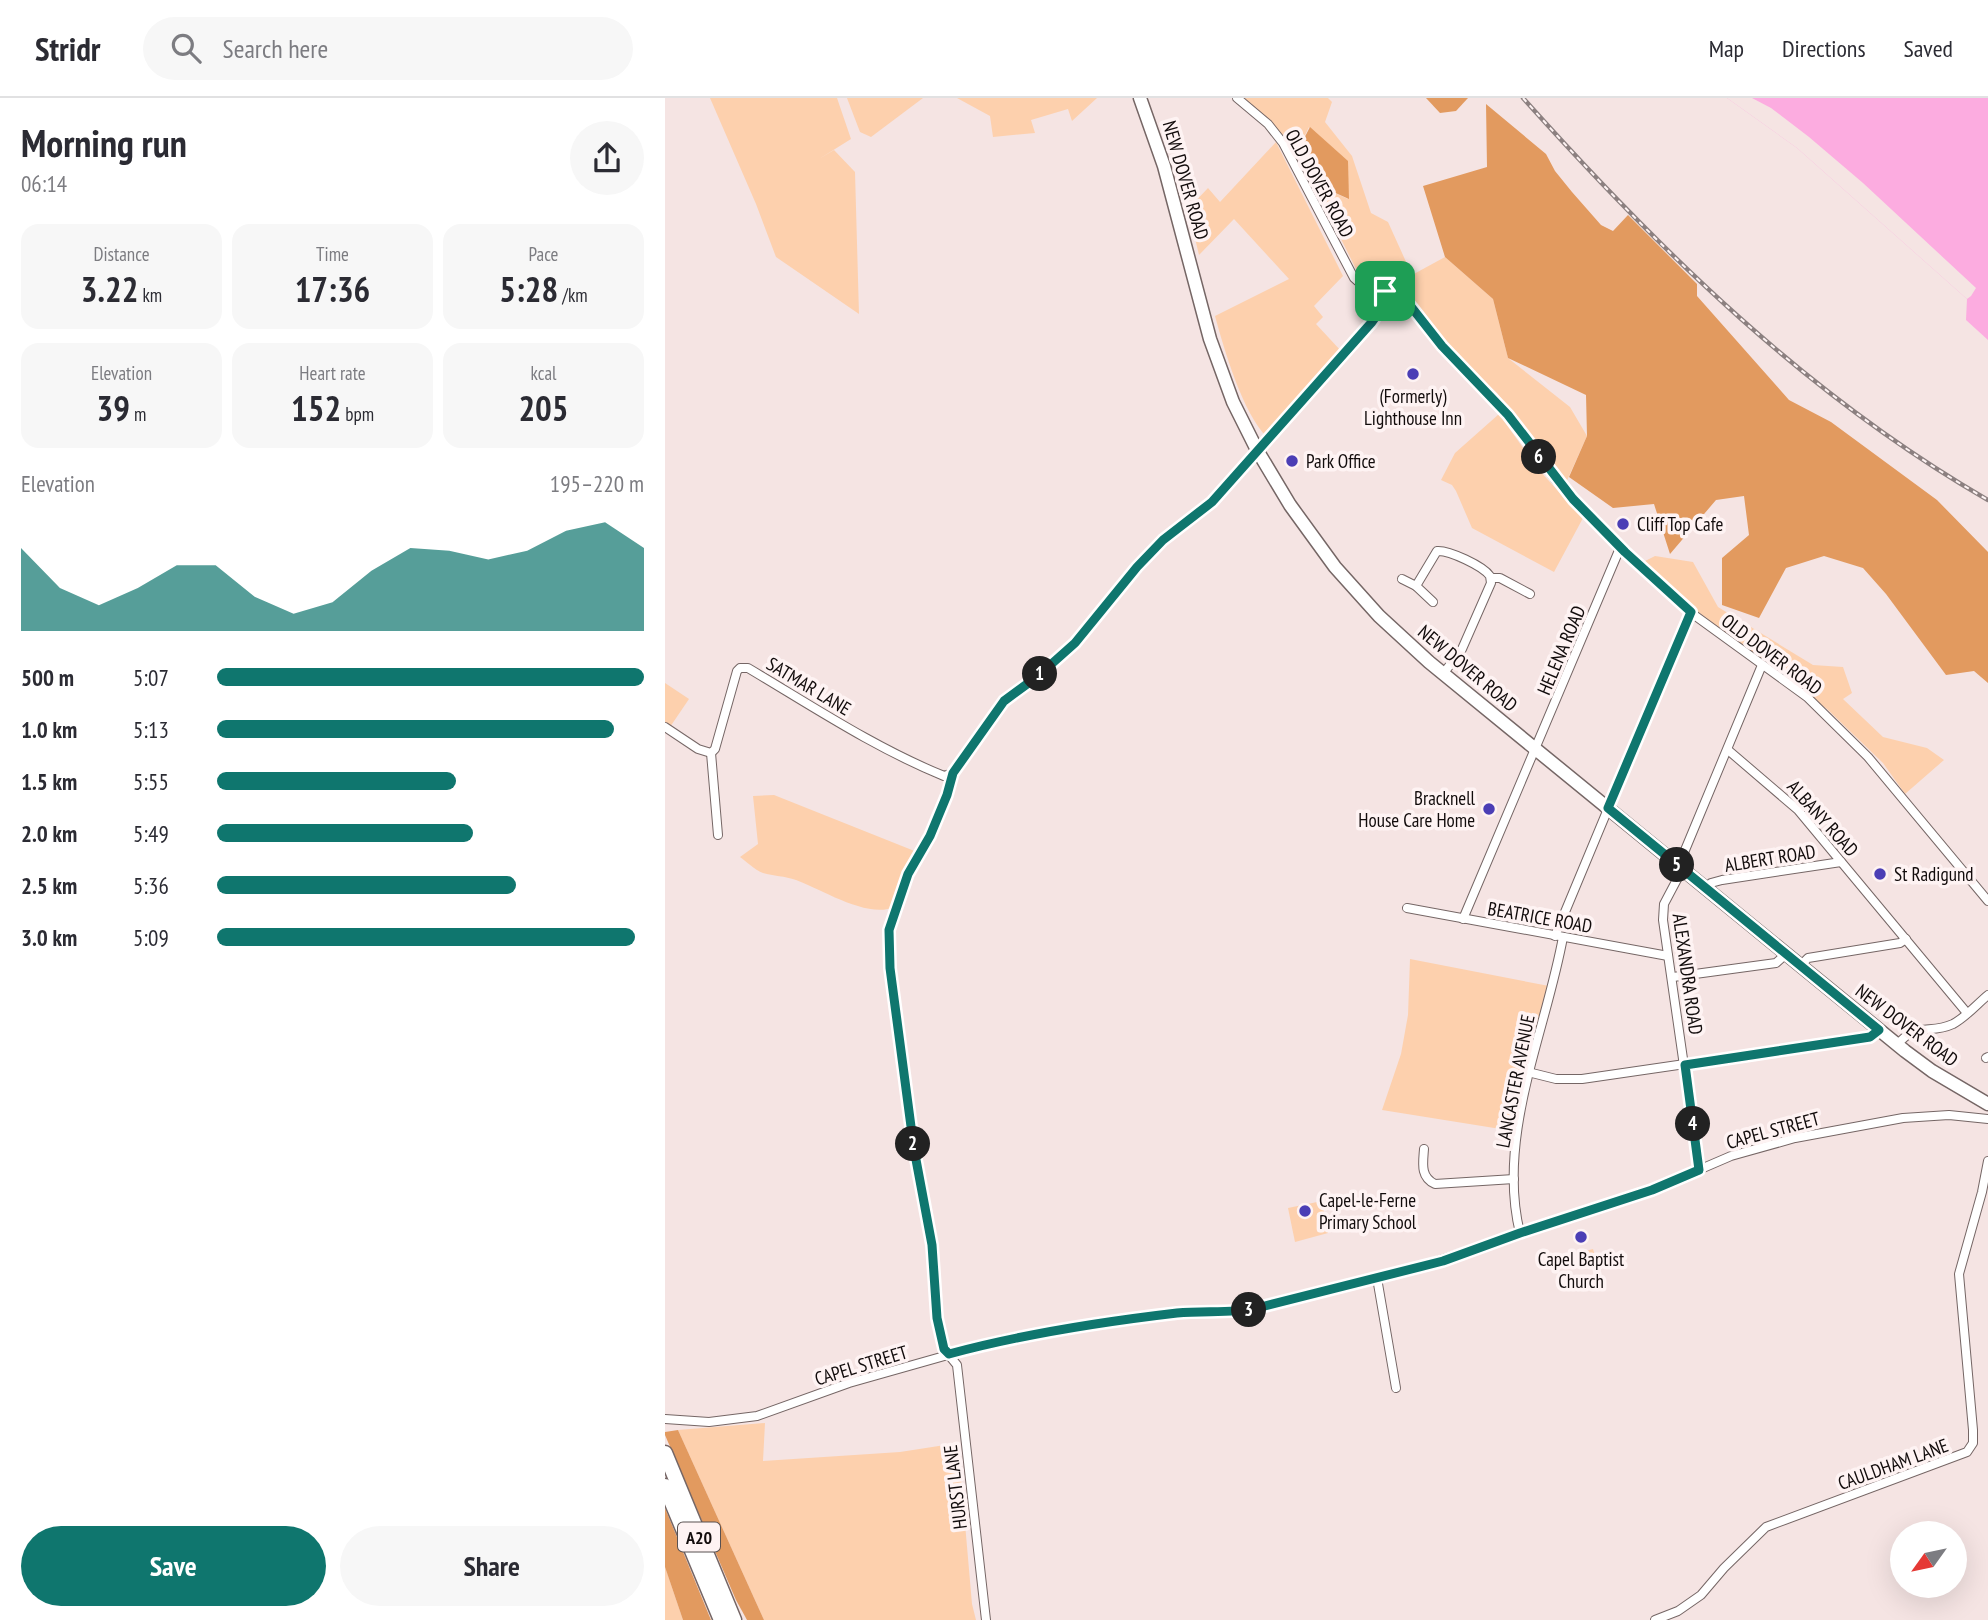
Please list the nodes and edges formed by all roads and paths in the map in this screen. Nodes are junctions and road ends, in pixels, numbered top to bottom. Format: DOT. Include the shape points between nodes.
graph roads {
  1 [pos="1140,98"];
  2 [pos="1237,98"];
  3 [pos="1385,291"];
  4 [pos="1257,450"];
  5 [pos="1620,548"];
  6 [pos="1491,578"];
  7 [pos="1402,579"];
  8 [pos="1416,586"];
  9 [pos="1530,594"];
  10 [pos="1433,602"];
  11 [pos="1691,612"];
  12 [pos="1762,665"];
  13 [pos="1443,674"];
  14 [pos="665,727"];
  15 [pos="1728,750"];
  16 [pos="1536,751"];
  17 [pos="711,753"];
  18 [pos="953,773"];
  19 [pos="1608,808"];
  20 [pos="718,835"];
  21 [pos="1841,862"];
  22 [pos="1680,868"];
  23 [pos="1706,889"];
  24 [pos="1988,901"];
  25 [pos="1407,908"];
  26 [pos="1463,919"];
  27 [pos="1559,937"];
  28 [pos="1906,939"];
  29 [pos="1786,954"];
  30 [pos="1668,956"];
  31 [pos="1800,966"];
  32 [pos="1672,977"];
  33 [pos="1988,995"];
  34 [pos="1967,1013"];
  35 [pos="1879,1030"];
  36 [pos="1897,1045"];
  37 [pos="1685,1065"];
  38 [pos="1528,1072"];
  39 [pos="1988,1104"];
  40 [pos="1988,1119"];
  41 [pos="1424,1149"];
  42 [pos="1988,1161"];
  43 [pos="1699,1170"];
  44 [pos="1514,1180"];
  45 [pos="1979,1203"];
  46 [pos="1988,1206"];
  47 [pos="1520,1233"];
  48 [pos="1377,1278"];
  49 [pos="949,1354"];
  50 [pos="1396,1388"];
  51 [pos="665,1419"];
  52 [pos="665,1453"];
  53 [pos="665,1486"];
  54 [pos="721,1620"];
  55 [pos="734,1620"];
  56 [pos="986,1620"];
  57 [pos="1655,1620"];
  1 -- 4 [label="main road, NEW DOVER ROAD" via="1164,166 1210,339"];
  2 -- 3 [label="street, OLD DOVER ROAD" via="1283,143 1354,278 1371,289"];
  3 -- 4 [label="street, HURST LANE" via="1382,308 1372,322"];
  3 -- 5 [label="street, OLD DOVER ROAD" via="1405,299 1442,346 1508,415 1556,480"];
  4 -- 13 [label="main road, NEW DOVER ROAD" via="1290,506 1335,567 1386,623"];
  4 -- 18 [label="street, HURST LANE" via="1212,502 1155,548 1075,643 1004,701"];
  5 -- 11 [label="street, OLD DOVER ROAD"];
  5 -- 16 [label="street, HELENA ROAD"];
  6 -- 8 [label="street" via="1483,569 1440,550"];
  6 -- 9 [label="street"];
  6 -- 13 [label="street" via="1465,644"];
  7 -- 8 [label="street"];
  8 -- 10 [label="street"];
  11 -- 12 [label="street, OLD DOVER ROAD"];
  11 -- 19 [label="street, LANCASTER AVENUE"];
  12 -- 15 [label="street, ALEXANDRA ROAD"];
  12 -- 24 [label="street, OLD DOVER ROAD" via="1807,697 1868,757"];
  13 -- 16 [label="main road, NEW DOVER ROAD"];
  14 -- 17 [label="street"];
  15 -- 21 [label="street, ALBANY ROAD" via="1790,802"];
  15 -- 22 [label="street, ALEXANDRA ROAD"];
  16 -- 19 [label="main road, NEW DOVER ROAD"];
  16 -- 26 [label="street, HELENA ROAD"];
  17 -- 18 [label="street, SATMAR LANE" via="737,671 748,668 929,770 944,776"];
  17 -- 20 [label="street"];
  18 -- 49 [label="street, HURST LANE" via="930,836 908,874 889,930 914,1149 932,1245 937,1318"];
  19 -- 22 [label="main road, NEW DOVER ROAD"];
  19 -- 27 [label="street, LANCASTER AVENUE"];
  21 -- 23 [label="street, ALBERT ROAD" via="1722,880"];
  21 -- 28 [label="street, ALBANY ROAD"];
  22 -- 23 [label="main road, NEW DOVER ROAD"];
  22 -- 30 [label="street, ALEXANDRA ROAD" via="1663,907"];
  23 -- 29 [label="main road, NEW DOVER ROAD"];
  25 -- 26 [label="street, BEATRICE ROAD"];
  26 -- 27 [label="street, BEATRICE ROAD"];
  27 -- 30 [label="street, BEATRICE ROAD"];
  27 -- 38 [label="street, LANCASTER AVENUE"];
  28 -- 31 [label="street" via="1808,958"];
  28 -- 34 [label="street, ALBANY ROAD"];
  29 -- 31 [label="main road, NEW DOVER ROAD"];
  29 -- 32 [label="street" via="1776,963"];
  30 -- 32 [label="street, ALEXANDRA ROAD"];
  31 -- 35 [label="main road, NEW DOVER ROAD"];
  32 -- 37 [label="street, ALEXANDRA ROAD"];
  33 -- 34 [label="street"];
  34 -- 36 [label="street" via="1945,1027 1910,1032"];
  35 -- 36 [label="main road, NEW DOVER ROAD"];
  35 -- 37 [label="street" via="1870,1037"];
  36 -- 39 [label="main road, NEW DOVER ROAD"];
  37 -- 38 [label="street" via="1568,1080"];
  37 -- 43 [label="street, ALEXANDRA ROAD"];
  38 -- 44 [label="street, LANCASTER AVENUE"];
  40 -- 43 [label="street, CAPEL STREET" via="1949,1115 1888,1120 1777,1142"];
  41 -- 44 [label="street" via="1424,1173 1435,1184"];
  42 -- 45 [label="street, CAULDHAM LANE"];
  43 -- 47 [label="street, CAPEL STREET"];
  44 -- 47 [label="street, LANCASTER AVENUE"];
  45 -- 46 [label="street"];
  45 -- 57 [label="street, CAULDHAM LANE" via="1959,1274 1973,1430 1967,1452 1766,1527 1701,1595"];
  47 -- 48 [label="street, CAPEL STREET" via="1443,1261"];
  48 -- 49 [label="street, CAPEL STREET" via="1246,1310 1178,1313 1062,1328"];
  48 -- 50 [label="street"];
  49 -- 51 [label="street, CAPEL STREET" via="757,1416 709,1422"];
  49 -- 56 [label="street, HURST LANE" via="957,1365"];
  52 -- 55 [label="highway, A20"];
  53 -- 54 [label="highway, A20"];
}
